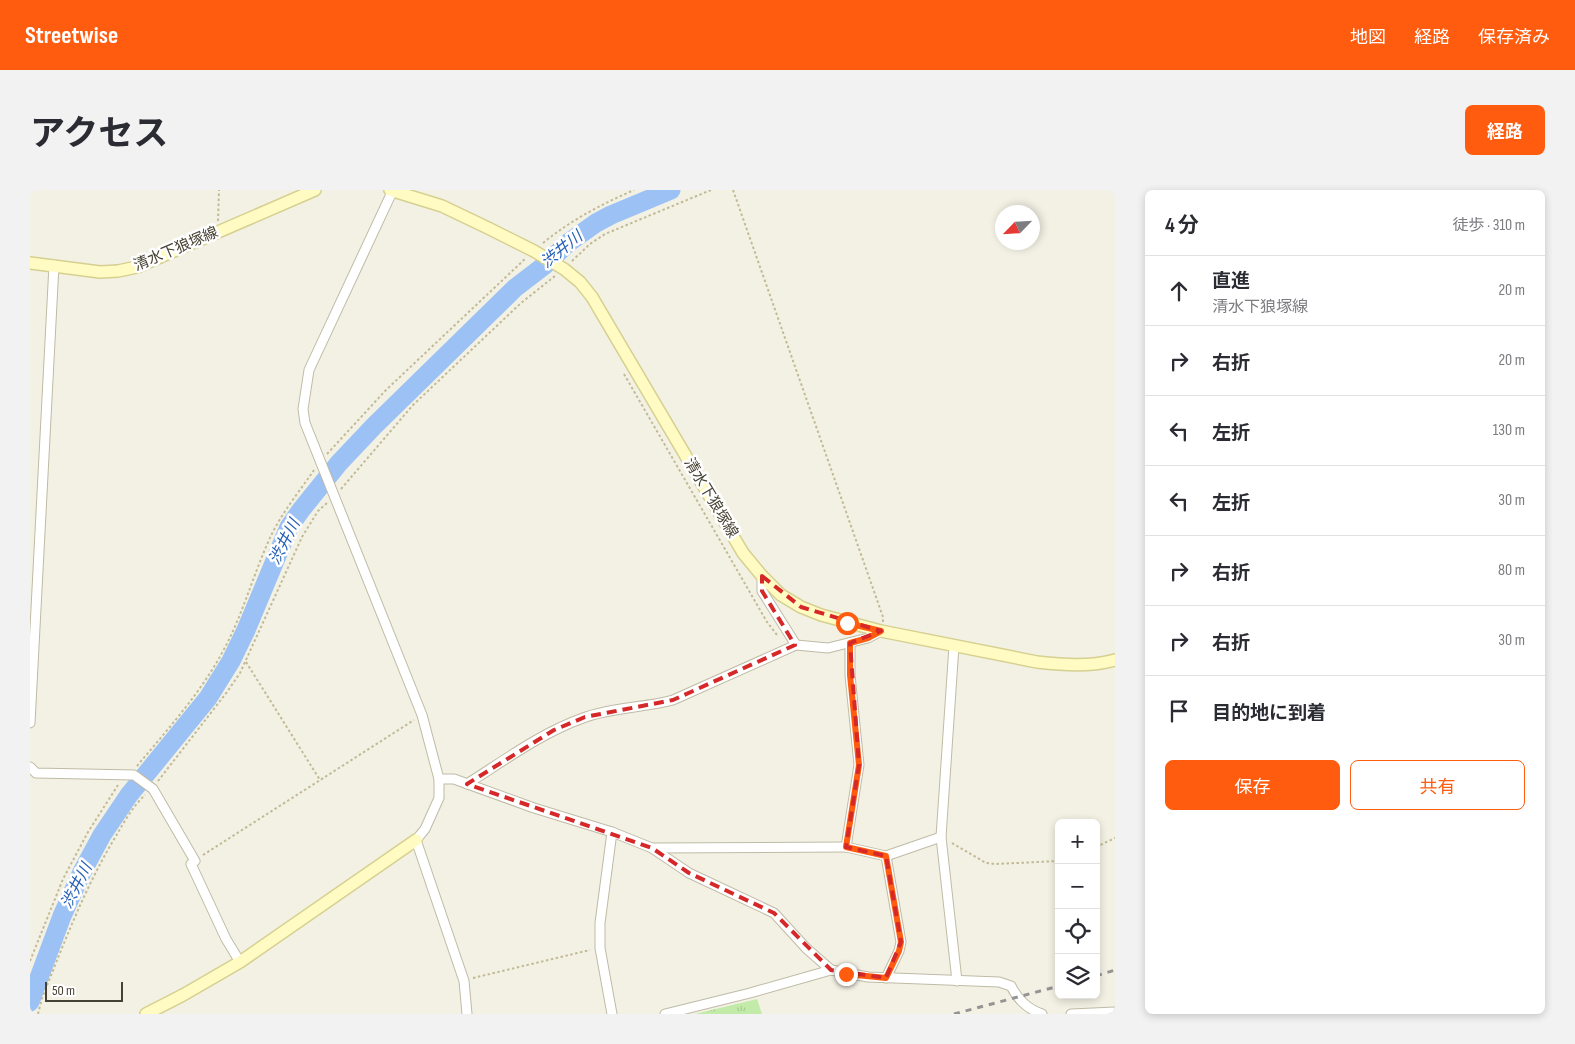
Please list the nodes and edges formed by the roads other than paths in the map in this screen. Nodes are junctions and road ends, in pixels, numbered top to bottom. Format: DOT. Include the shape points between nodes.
graph roads {
  1 [pos="315,190"];
  2 [pos="392,190"];
  3 [pos="30,263"];
  4 [pos="54,265"];
  5 [pos="762,576"];
  6 [pos="881,631"];
  7 [pos="850,643"];
  8 [pos="796,645"];
  9 [pos="954,646"];
  10 [pos="1115,660"];
  11 [pos="30,723"];
  12 [pos="30,767"];
  13 [pos="440,779"];
  14 [pos="467,784"];
  15 [pos="612,832"];
  16 [pos="941,837"];
  17 [pos="416,840"];
  18 [pos="846,847"];
  19 [pos="652,848"];
  20 [pos="886,856"];
  21 [pos="240,962"];
  22 [pos="831,970"];
  23 [pos="886,978"];
  24 [pos="957,981"];
  25 [pos="1115,1012"];
  26 [pos="146,1014"];
  27 [pos="467,1014"];
  28 [pos="612,1014"];
  29 [pos="665,1014"];
  30 [pos="1042,1014"];
  31 [pos="1071,1014"];
  1 -- 4 [label="main road, 清水下狼塚線" via="137,268 100,272"];
  2 -- 5 [label="main road, 清水下狼塚線" via="442,206 538,254 580,282 592,297 743,553"];
  2 -- 13 [label="street" via="309,370 303,409 305,423 422,715"];
  3 -- 4 [label="main road, 清水下狼塚線"];
  4 -- 11 [label="street"];
  5 -- 6 [label="main road, 清水下狼塚線" via="801,607"];
  5 -- 8 [label="street" via="762,591"];
  6 -- 7 [label="street"];
  6 -- 9 [label="main road, 清水下狼塚線"];
  7 -- 8 [label="street" via="828,648"];
  7 -- 18 [label="street" via="859,765"];
  8 -- 14 [label="street" via="673,700 601,713 569,723 538,738"];
  9 -- 10 [label="main road, 清水下狼塚線" via="1061,665"];
  9 -- 16 [label="street"];
  12 -- 21 [label="street" via="36,773 131,775 151,787 195,861 191,864"];
  13 -- 14 [label="street" via="454,779"];
  13 -- 17 [label="street" via="439,798 425,829"];
  14 -- 15 [label="street"];
  15 -- 19 [label="street"];
  15 -- 28 [label="street" via="600,923 600,948"];
  16 -- 20 [label="street"];
  16 -- 24 [label="street"];
  17 -- 21 [label="main road"];
  17 -- 27 [label="street" via="464,981"];
  18 -- 19 [label="street"];
  18 -- 20 [label="street"];
  19 -- 22 [label="street" via="690,873 774,913"];
  20 -- 23 [label="street" via="901,942"];
  21 -- 26 [label="main road"];
  22 -- 23 [label="street"];
  22 -- 29 [label="street"];
  23 -- 24 [label="street"];
  24 -- 30 [label="street" via="999,982 1011,986 1017,998 1032,1011"];
  25 -- 31 [label="street"];
}
